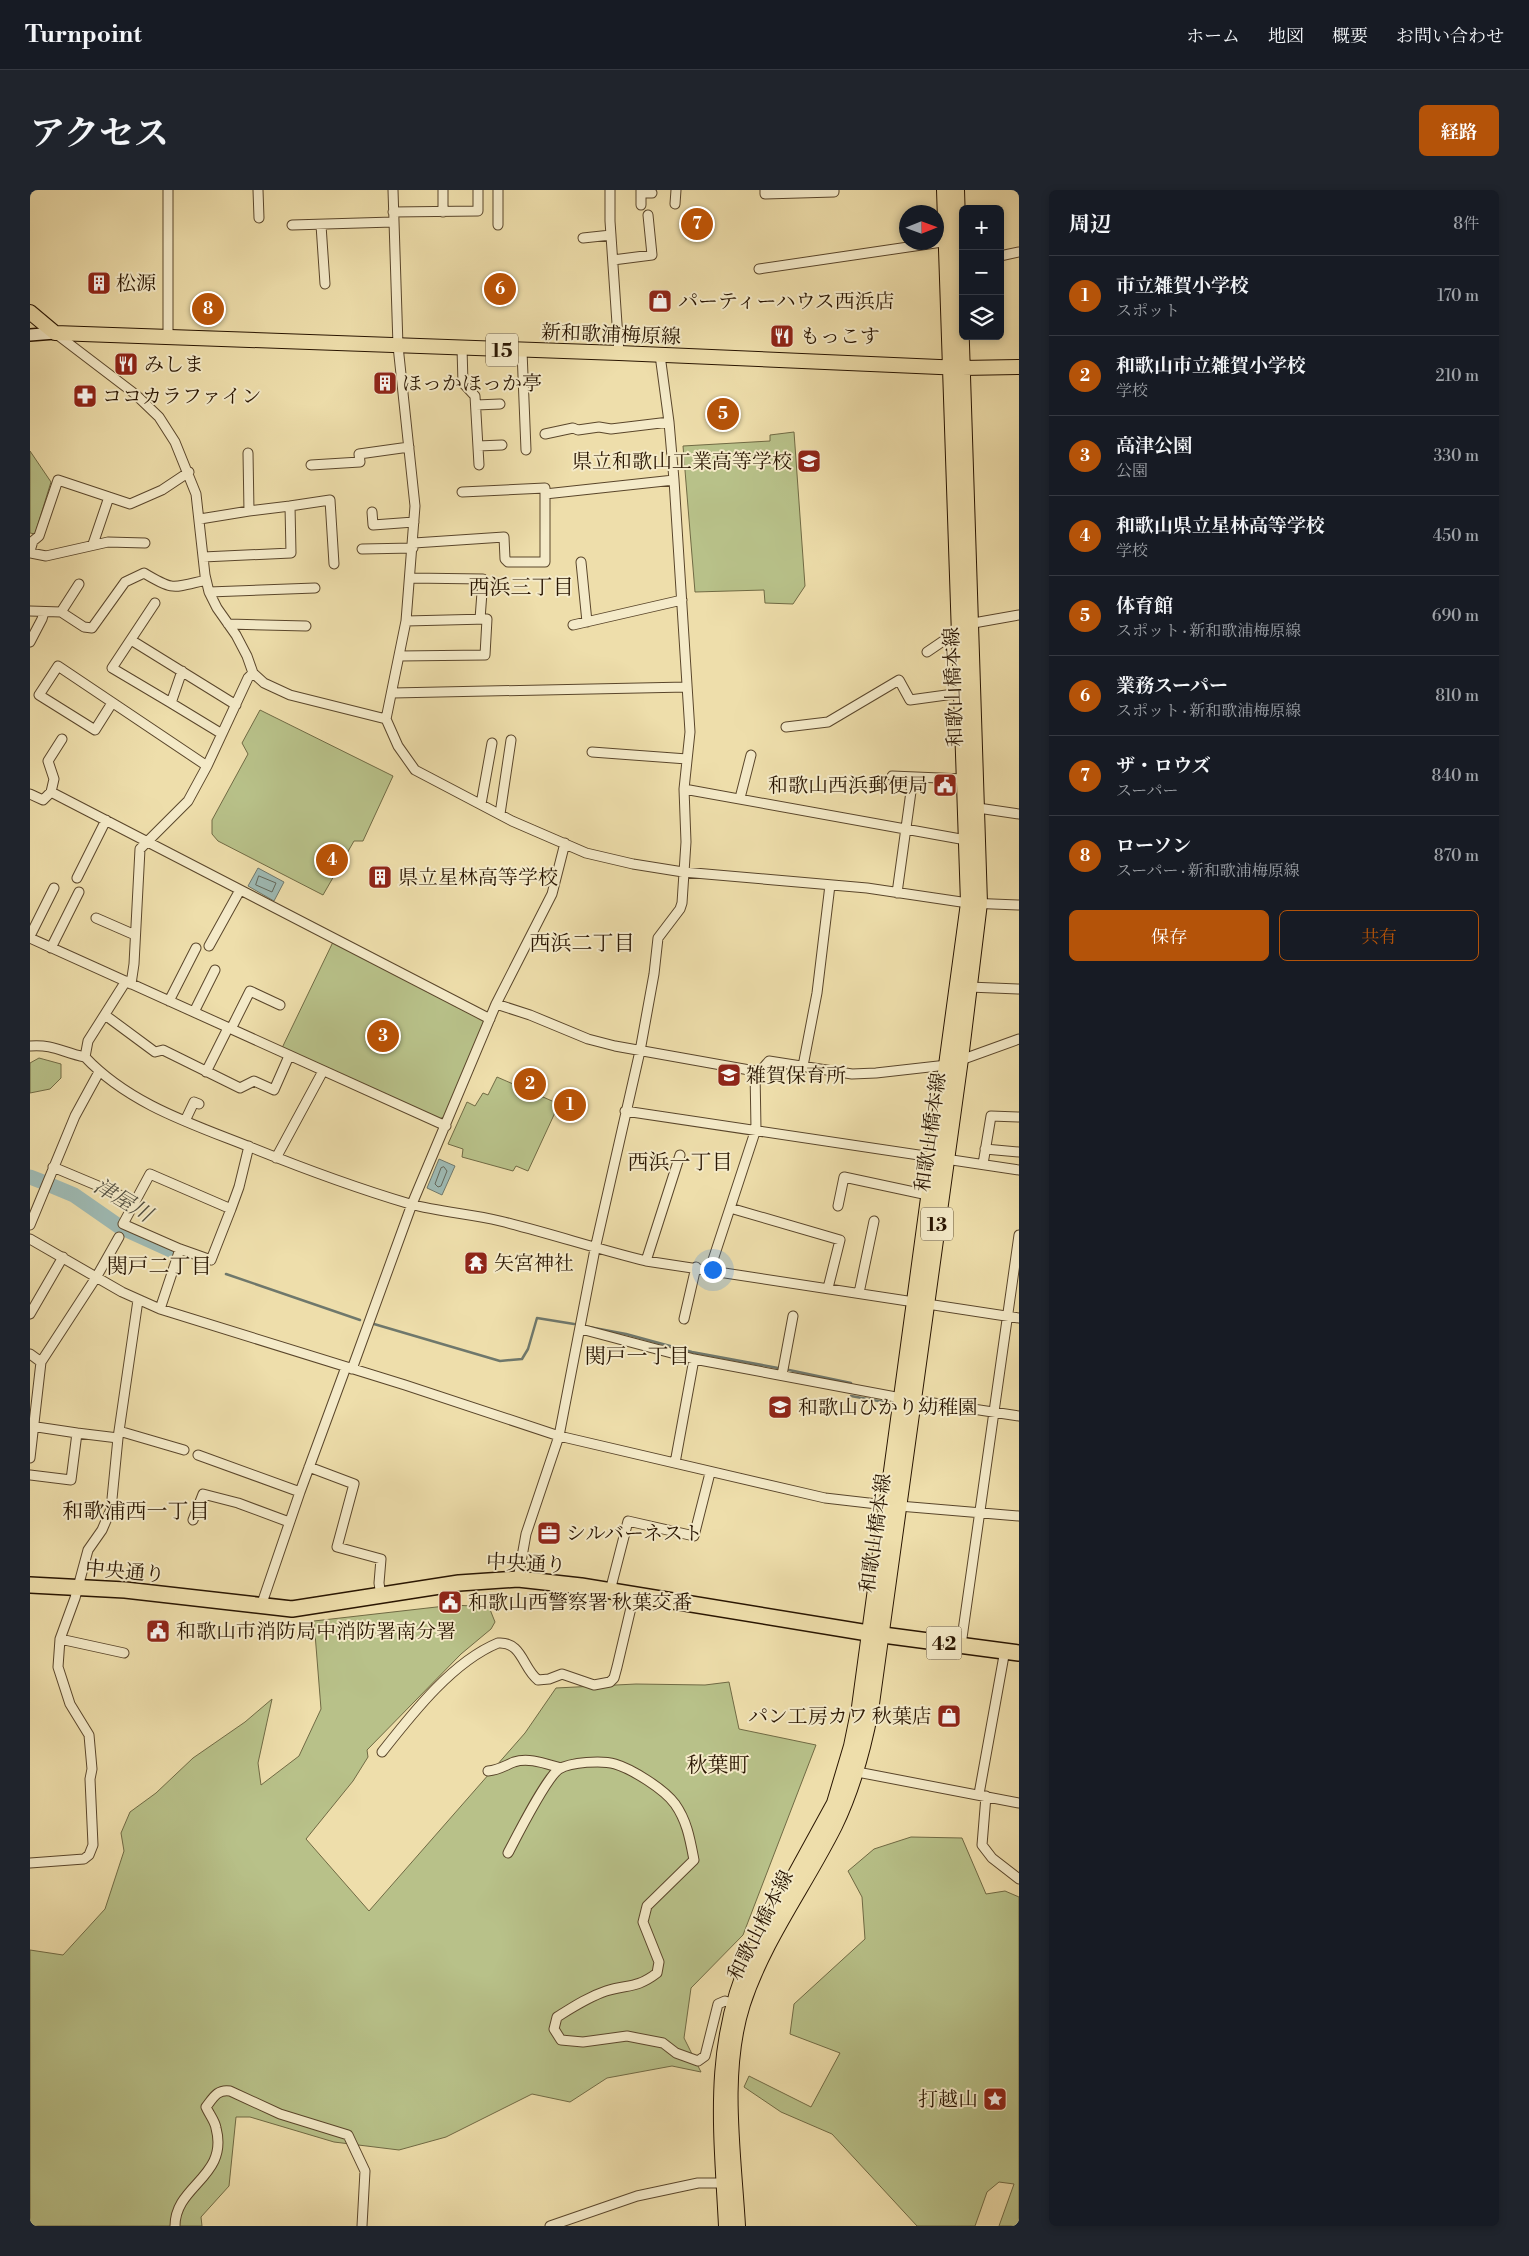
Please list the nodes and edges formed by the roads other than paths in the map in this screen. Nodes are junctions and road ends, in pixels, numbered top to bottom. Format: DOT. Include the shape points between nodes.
graph roads {
  1 [pos="168,190"];
  2 [pos="258,190"];
  3 [pos="393,190"];
  4 [pos="443,190"];
  5 [pos="478,190"];
  6 [pos="498,190"];
  7 [pos="610,190"];
  8 [pos="676,190"];
  9 [pos="765,190"];
  10 [pos="834,190"];
  11 [pos="944,190"];
  12 [pos="957,190"];
  13 [pos="641,191"];
  14 [pos="808,192"];
  15 [pos="652,193"];
  16 [pos="675,204"];
  17 [pos="641,205"];
  18 [pos="443,212"];
  19 [pos="648,215"];
  20 [pos="393,217"];
  21 [pos="259,218"];
  22 [pos="498,224"];
  23 [pos="292,225"];
  24 [pos="321,225"];
  25 [pos="611,235"];
  26 [pos="583,238"];
  27 [pos="952,241"];
  28 [pos="1019,252"];
  29 [pos="1004,255"];
  30 [pos="613,260"];
  31 [pos="956,262"];
  32 [pos="759,269"];
  33 [pos="324,284"];
  34 [pos="30,312"];
  35 [pos="55,333"];
  36 [pos="30,335"];
  37 [pos="168,337"];
  38 [pos="398,346"];
  39 [pos="462,348"];
  40 [pos="522,351"];
  41 [pos="619,353"];
  42 [pos="660,356"];
  43 [pos="1019,367"];
  44 [pos="956,368"];
  45 [pos="500,404"];
  46 [pos="476,405"];
  47 [pos="669,422"];
  48 [pos="545,434"];
  49 [pos="502,445"];
  50 [pos="478,446"];
  51 [pos="409,447"];
  52 [pos="526,450"];
  53 [pos="248,453"];
  54 [pos="311,465"];
  55 [pos="479,465"];
  56 [pos="189,472"];
  57 [pos="674,480"];
  58 [pos="462,492"];
  59 [pos="545,494"];
  60 [pos="109,497"];
  61 [pos="290,506"];
  62 [pos="249,511"];
  63 [pos="372,512"];
  64 [pos="200,519"];
  65 [pos="414,522"];
  66 [pos="93,544"];
  67 [pos="145,544"];
  68 [pos="413,545"];
  69 [pos="362,549"];
  70 [pos="30,552"];
  71 [pos="203,557"];
  72 [pos="581,562"];
  73 [pos="334,564"];
  74 [pos="411,578"];
  75 [pos="206,580"];
  76 [pos="79,584"];
  77 [pos="315,588"];
  78 [pos="209,592"];
  79 [pos="682,600"];
  80 [pos="155,603"];
  81 [pos="30,611"];
  82 [pos="44,612"];
  83 [pos="61,612"];
  84 [pos="1019,615"];
  85 [pos="480,619"];
  86 [pos="406,621"];
  87 [pos="587,622"];
  88 [pos="228,624"];
  89 [pos="573,625"];
  90 [pos="306,626"];
  91 [pos="963,628"];
  92 [pos="131,640"];
  93 [pos="30,642"];
  94 [pos="926,652"];
  95 [pos="400,656"];
  96 [pos="182,672"];
  97 [pos="253,673"];
  98 [pos="687,686"];
  99 [pos="961,692"];
  100 [pos="392,693"];
  101 [pos="112,703"];
  102 [pos="170,703"];
  103 [pos="236,705"];
  104 [pos="386,719"];
  105 [pos="786,727"];
  106 [pos="222,734"];
  107 [pos="62,739"];
  108 [pos="512,740"];
  109 [pos="492,743"];
  110 [pos="592,752"];
  111 [pos="751,755"];
  112 [pos="687,759"];
  113 [pos="207,766"];
  114 [pos="892,776"];
  115 [pos="913,777"];
  116 [pos="964,779"];
  117 [pos="684,789"];
  118 [pos="50,792"];
  119 [pos="30,794"];
  120 [pos="740,798"];
  121 [pos="481,804"];
  122 [pos="978,808"];
  123 [pos="500,814"];
  124 [pos="1019,814"];
  125 [pos="106,820"];
  126 [pos="906,830"];
  127 [pos="966,840"];
  128 [pos="147,843"];
  129 [pos="565,843"];
  130 [pos="683,872"];
  131 [pos="77,878"];
  132 [pos="830,886"];
  133 [pos="54,888"];
  134 [pos="240,890"];
  135 [pos="79,892"];
  136 [pos="897,893"];
  137 [pos="974,903"];
  138 [pos="1019,905"];
  139 [pos="96,918"];
  140 [pos="135,936"];
  141 [pos="30,937"];
  142 [pos="209,946"];
  143 [pos="51,948"];
  144 [pos="196,948"];
  145 [pos="215,970"];
  146 [pos="129,982"];
  147 [pos="969,987"];
  148 [pos="1019,988"];
  149 [pos="169,1001"];
  150 [pos="496,1004"];
  151 [pos="280,1005"];
  152 [pos="194,1012"];
  153 [pos="104,1015"];
  154 [pos="490,1019"];
  155 [pos="230,1029"];
  156 [pos="1019,1039"];
  157 [pos="30,1046"];
  158 [pos="640,1051"];
  159 [pos="289,1056"];
  160 [pos="85,1057"];
  161 [pos="961,1059"];
  162 [pos="947,1065"];
  163 [pos="803,1066"];
  164 [pos="323,1070"];
  165 [pos="755,1070"];
  166 [pos="99,1072"];
  167 [pos="206,1072"];
  168 [pos="199,1104"];
  169 [pos="625,1110"];
  170 [pos="1019,1117"];
  171 [pos="185,1121"];
  172 [pos="446,1126"];
  173 [pos="756,1129"];
  174 [pos="249,1146"];
  175 [pos="985,1149"];
  176 [pos="1019,1152"];
  177 [pos="680,1155"];
  178 [pos="940,1157"];
  179 [pos="276,1158"];
  180 [pos="983,1164"];
  181 [pos="54,1167"];
  182 [pos="1019,1170"];
  183 [pos="928,1195"];
  184 [pos="134,1201"];
  185 [pos="412,1204"];
  186 [pos="838,1206"];
  187 [pos="730,1208"];
  188 [pos="231,1209"];
  189 [pos="874,1221"];
  190 [pos="30,1224"];
  191 [pos="1019,1235"];
  192 [pos="119,1237"];
  193 [pos="31,1241"];
  194 [pos="180,1249"];
  195 [pos="595,1249"];
  196 [pos="64,1257"];
  197 [pos="646,1261"];
  198 [pos="696,1267"];
  199 [pos="710,1269"];
  200 [pos="97,1276"];
  201 [pos="828,1288"];
  202 [pos="858,1293"];
  203 [pos="138,1300"];
  204 [pos="920,1303"];
  205 [pos="160,1309"];
  206 [pos="30,1314"];
  207 [pos="792,1316"];
  208 [pos="1008,1317"];
  209 [pos="1019,1318"];
  210 [pos="684,1319"];
  211 [pos="581,1329"];
  212 [pos="30,1354"];
  213 [pos="694,1358"];
  214 [pos="41,1362"];
  215 [pos="349,1368"];
  216 [pos="782,1375"];
  217 [pos="907,1399"];
  218 [pos="994,1413"];
  219 [pos="1019,1416"];
  220 [pos="32,1427"];
  221 [pos="77,1433"];
  222 [pos="119,1435"];
  223 [pos="559,1436"];
  224 [pos="184,1450"];
  225 [pos="198,1455"];
  226 [pos="30,1458"];
  227 [pos="675,1463"];
  228 [pos="309,1466"];
  229 [pos="710,1473"];
  230 [pos="30,1475"];
  231 [pos="300,1492"];
  232 [pos="892,1506"];
  233 [pos="980,1513"];
  234 [pos="1019,1516"];
  235 [pos="193,1520"];
  236 [pos="289,1522"];
  237 [pos="518,1580"];
  238 [pos="30,1586"];
  239 [pos="78,1587"];
  240 [pos="610,1591"];
  241 [pos="634,1595"];
  242 [pos="381,1596"];
  243 [pos="261,1606"];
  244 [pos="875,1634"];
  245 [pos="60,1639"];
  246 [pos="961,1645"];
  247 [pos="1012,1652"];
  248 [pos="124,1653"];
  249 [pos="382,1752"];
  250 [pos="561,1768"];
  251 [pos="488,1771"];
  252 [pos="851,1771"];
  253 [pos="982,1795"];
  254 [pos="1019,1803"];
  255 [pos="508,1853"];
  256 [pos="30,1863"];
  257 [pos="1019,1879"];
  258 [pos="733,2003"];
  259 [pos="730,2184"];
  260 [pos="175,2226"];
  261 [pos="362,2226"];
  262 [pos="550,2226"];
  263 [pos="726,2226"];
  264 [pos="738,2226"];
  1 -- 37 [label="street"];
  2 -- 21 [label="street"];
  3 -- 20 [label="street"];
  4 -- 18 [label="street"];
  5 -- 18 [label="street" via="478,211"];
  6 -- 22 [label="street"];
  7 -- 25 [label="street"];
  8 -- 16 [label="street"];
  9 -- 14 [label="street" via="765,194"];
  10 -- 14 [label="street"];
  11 -- 27 [label="main road, 和歌山橋本線 / 13"];
  12 -- 27 [label="main road, 和歌山橋本線 / 13"];
  13 -- 15 [label="street"];
  13 -- 17 [label="street"];
  18 -- 20 [label="street"];
  19 -- 30 [label="street" via="652,255"];
  20 -- 24 [label="street"];
  20 -- 38 [label="street"];
  23 -- 24 [label="street"];
  24 -- 33 [label="street"];
  25 -- 26 [label="street"];
  25 -- 30 [label="street"];
  27 -- 31 [label="main road, 和歌山橋本線 / 13"];
  27 -- 32 [label="street"];
  28 -- 29 [label="street"];
  30 -- 41 [label="street"];
  31 -- 44 [label="main road, 和歌山橋本線 / 13"];
  34 -- 35 [label="main road"];
  35 -- 36 [label="street"];
  35 -- 37 [label="main road, 新和歌浦梅原線 / 15"];
  35 -- 56 [label="street" via="135,394 158,417"];
  37 -- 38 [label="main road, 新和歌浦梅原線 / 15"];
  38 -- 39 [label="main road, 新和歌浦梅原線 / 15"];
  38 -- 51 [label="street"];
  39 -- 40 [label="main road, 新和歌浦梅原線 / 15"];
  39 -- 46 [label="street" via="462,383 475,396"];
  40 -- 41 [label="main road, 新和歌浦梅原線 / 15"];
  40 -- 52 [label="street"];
  41 -- 42 [label="main road, 新和歌浦梅原線 / 15"];
  42 -- 44 [label="main road, 新和歌浦梅原線 / 15"];
  42 -- 47 [label="street"];
  43 -- 44 [label="main road, 新和歌浦梅原線 / 15"];
  44 -- 91 [label="main road, 和歌山橋本線 / 13"];
  45 -- 46 [label="street"];
  46 -- 50 [label="street"];
  47 -- 48 [label="street" via="611,429 572,428"];
  47 -- 57 [label="street"];
  49 -- 50 [label="street"];
  50 -- 55 [label="street"];
  51 -- 54 [label="street" via="359,454 360,462"];
  51 -- 65 [label="street"];
  53 -- 62 [label="street"];
  56 -- 60 [label="street" via="162,490 130,504"];
  56 -- 64 [label="street"];
  57 -- 59 [label="street"];
  57 -- 79 [label="street"];
  58 -- 59 [label="street" via="544,488"];
  59 -- 68 [label="street" via="545,562 508,562 504,537"];
  60 -- 66 [label="street"];
  60 -- 70 [label="street" via="58,480 39,536 33,540"];
  61 -- 62 [label="street"];
  61 -- 71 [label="street" via="291,553"];
  61 -- 73 [label="street" via="330,500"];
  62 -- 64 [label="street"];
  63 -- 65 [label="street" via="372,525"];
  64 -- 71 [label="street"];
  65 -- 68 [label="street"];
  66 -- 67 [label="street"];
  66 -- 70 [label="street" via="46,556"];
  68 -- 69 [label="street"];
  68 -- 74 [label="street"];
  71 -- 75 [label="street"];
  72 -- 87 [label="street"];
  74 -- 85 [label="street" via="483,579"];
  74 -- 86 [label="street"];
  75 -- 78 [label="street"];
  75 -- 83 [label="street" via="174,587 144,573 124,582 92,628 84,627"];
  76 -- 83 [label="street"];
  77 -- 78 [label="street"];
  78 -- 88 [label="street"];
  79 -- 87 [label="street"];
  79 -- 98 [label="street"];
  80 -- 92 [label="street"];
  81 -- 82 [label="street"];
  82 -- 83 [label="street"];
  82 -- 93 [label="street"];
  84 -- 91 [label="street"];
  85 -- 86 [label="street"];
  85 -- 95 [label="street" via="486,619 485,655"];
  86 -- 95 [label="street"];
  87 -- 89 [label="street"];
  88 -- 90 [label="street"];
  88 -- 97 [label="street"];
  91 -- 94 [label="street"];
  91 -- 99 [label="main road, 和歌山橋本線 / 13"];
  91 -- 122 [label="main road, 和歌山橋本線 / 13"];
  92 -- 96 [label="street"];
  92 -- 102 [label="street" via="112,668"];
  95 -- 100 [label="street"];
  96 -- 102 [label="street"];
  96 -- 103 [label="street"];
  97 -- 103 [label="street"];
  97 -- 104 [label="street" via="264,683 290,695"];
  98 -- 100 [label="street"];
  98 -- 112 [label="street" via="690,732"];
  99 -- 105 [label="street" via="910,700 900,680 828,722"];
  99 -- 116 [label="main road, 和歌山橋本線 / 13"];
  100 -- 104 [label="street"];
  101 -- 101 [label="street" via="95,730 39,695 58,666"];
  101 -- 113 [label="street"];
  102 -- 106 [label="street"];
  103 -- 106 [label="street"];
  104 -- 121 [label="street" via="414,770"];
  106 -- 113 [label="street"];
  107 -- 118 [label="street" via="48,761 54,779"];
  108 -- 123 [label="street"];
  109 -- 121 [label="street"];
  110 -- 112 [label="street"];
  111 -- 120 [label="street"];
  112 -- 117 [label="street"];
  113 -- 128 [label="street" via="188,801"];
  114 -- 115 [label="street"];
  115 -- 116 [label="street"];
  115 -- 126 [label="street"];
  116 -- 127 [label="main road, 和歌山橋本線 / 13"];
  117 -- 120 [label="street"];
  117 -- 130 [label="street" via="686,842"];
  118 -- 119 [label="street" via="43,800"];
  118 -- 125 [label="street"];
  120 -- 126 [label="street"];
  121 -- 123 [label="street"];
  122 -- 124 [label="street"];
  122 -- 137 [label="main road, 和歌山橋本線 / 13"];
  123 -- 129 [label="street"];
  125 -- 128 [label="street"];
  125 -- 131 [label="street"];
  126 -- 127 [label="street"];
  126 -- 136 [label="street"];
  127 -- 137 [label="main road, 和歌山橋本線 / 13"];
  128 -- 134 [label="street"];
  128 -- 140 [label="street" via="140,849"];
  129 -- 130 [label="street" via="592,855"];
  129 -- 150 [label="street" via="552,894"];
  130 -- 132 [label="street"];
  130 -- 158 [label="street" via="680,909 658,938"];
  132 -- 136 [label="street"];
  132 -- 163 [label="street" via="817,993"];
  133 -- 141 [label="street"];
  134 -- 142 [label="street"];
  134 -- 154 [label="street"];
  135 -- 143 [label="street"];
  136 -- 137 [label="street"];
  137 -- 138 [label="street"];
  137 -- 147 [label="main road, 和歌山橋本線 / 13"];
  137 -- 162 [label="main road, 和歌山橋本線 / 13"];
  139 -- 140 [label="street"];
  140 -- 146 [label="street"];
  141 -- 143 [label="street"];
  143 -- 146 [label="street"];
  144 -- 149 [label="street"];
  145 -- 152 [label="street"];
  146 -- 149 [label="street"];
  146 -- 153 [label="street"];
  147 -- 148 [label="street"];
  147 -- 161 [label="main road, 和歌山橋本線 / 13"];
  149 -- 152 [label="street"];
  150 -- 154 [label="street"];
  150 -- 158 [label="street" via="588,1039"];
  151 -- 155 [label="street" via="250,991"];
  152 -- 155 [label="street"];
  153 -- 160 [label="street" via="88,1041"];
  153 -- 167 [label="street" via="155,1052 163,1050"];
  154 -- 172 [label="street"];
  155 -- 159 [label="street"];
  155 -- 167 [label="street"];
  156 -- 161 [label="street"];
  157 -- 160 [label="street" via="55,1047"];
  158 -- 165 [label="street"];
  158 -- 169 [label="street"];
  159 -- 164 [label="street"];
  159 -- 167 [label="street" via="274,1090 254,1081 240,1088"];
  160 -- 166 [label="street"];
  161 -- 162 [label="street"];
  161 -- 178 [label="main road, 和歌山橋本線 / 13"];
  162 -- 163 [label="street" via="852,1074"];
  162 -- 178 [label="main road, 和歌山橋本線 / 13"];
  163 -- 165 [label="street" via="769,1060 762,1069"];
  164 -- 172 [label="street"];
  164 -- 179 [label="street"];
  165 -- 173 [label="street"];
  166 -- 171 [label="street" via="152,1107"];
  166 -- 181 [label="street"];
  168 -- 171 [label="street" via="194,1102"];
  169 -- 173 [label="street"];
  169 -- 195 [label="street"];
  170 -- 175 [label="street" via="991,1116"];
  171 -- 174 [label="street"];
  172 -- 185 [label="street"];
  173 -- 178 [label="street"];
  173 -- 187 [label="street"];
  174 -- 179 [label="street"];
  174 -- 188 [label="street"];
  175 -- 176 [label="street"];
  175 -- 180 [label="street"];
  177 -- 197 [label="street"];
  178 -- 180 [label="street"];
  178 -- 183 [label="main road, 和歌山橋本線 / 13"];
  178 -- 204 [label="main road, 和歌山橋本線 / 13"];
  179 -- 185 [label="street"];
  180 -- 182 [label="street"];
  181 -- 184 [label="street"];
  181 -- 190 [label="street"];
  183 -- 186 [label="street" via="844,1177"];
  183 -- 204 [label="main road, 和歌山橋本線 / 13"];
  184 -- 188 [label="street" via="150,1174"];
  184 -- 194 [label="street" via="123,1224"];
  185 -- 195 [label="street" via="499,1221"];
  185 -- 215 [label="street"];
  187 -- 199 [label="street"];
  187 -- 201 [label="street" via="840,1240"];
  188 -- 194 [label="street" via="211,1260"];
  189 -- 202 [label="street"];
  191 -- 208 [label="street"];
  192 -- 200 [label="street"];
  193 -- 196 [label="street"];
  194 -- 205 [label="street"];
  195 -- 197 [label="street"];
  195 -- 211 [label="street"];
  196 -- 200 [label="street"];
  196 -- 206 [label="street"];
  197 -- 198 [label="street"];
  198 -- 199 [label="street"];
  198 -- 210 [label="street"];
  199 -- 201 [label="street"];
  200 -- 203 [label="street"];
  200 -- 214 [label="street"];
  201 -- 202 [label="street"];
  202 -- 204 [label="street"];
  203 -- 205 [label="street"];
  203 -- 222 [label="street"];
  204 -- 208 [label="street"];
  204 -- 217 [label="main road, 和歌山橋本線 / 13"];
  205 -- 215 [label="street"];
  207 -- 216 [label="street"];
  208 -- 209 [label="street"];
  208 -- 218 [label="street"];
  211 -- 213 [label="street"];
  211 -- 223 [label="street"];
  212 -- 214 [label="street"];
  213 -- 216 [label="street"];
  213 -- 227 [label="street"];
  214 -- 220 [label="street"];
  215 -- 223 [label="street"];
  215 -- 228 [label="street"];
  216 -- 217 [label="street"];
  217 -- 218 [label="street"];
  217 -- 232 [label="main road, 和歌山橋本線 / 13"];
  218 -- 219 [label="street"];
  218 -- 233 [label="street"];
  220 -- 221 [label="street"];
  220 -- 226 [label="street"];
  221 -- 222 [label="street"];
  221 -- 230 [label="street" via="71,1480"];
  222 -- 224 [label="street"];
  222 -- 239 [label="street" via="111,1509 88,1550"];
  223 -- 227 [label="street"];
  223 -- 237 [label="street" via="526,1534"];
  225 -- 231 [label="street"];
  227 -- 229 [label="street"];
  228 -- 231 [label="street"];
  228 -- 242 [label="street" via="354,1484 337,1547 381,1559"];
  229 -- 232 [label="street" via="824,1498"];
  229 -- 240 [label="street" via="694,1536 628,1521"];
  231 -- 236 [label="street"];
  232 -- 233 [label="street"];
  232 -- 244 [label="main road, 和歌山橋本線 / 13"];
  233 -- 234 [label="street"];
  233 -- 246 [label="street"];
  235 -- 236 [label="street" via="203,1494 238,1502"];
  236 -- 243 [label="street"];
  237 -- 240 [label="highway, 中央通り / 42"];
  237 -- 242 [label="highway, 中央通り / 42" via="480,1580"];
  238 -- 239 [label="highway, 中央通り / 42"];
  239 -- 243 [label="highway, 中央通り / 42"];
  239 -- 245 [label="street"];
  240 -- 241 [label="highway, 中央通り / 42"];
  241 -- 244 [label="highway, 中央通り / 42"];
  241 -- 249 [label="street" via="614,1678 610,1682 594,1685 562,1674 538,1680 516,1648 506,1642 498,1643 454,1671"];
  242 -- 243 [label="highway, 中央通り / 42" via="292,1609"];
  244 -- 246 [label="highway, 中央通り / 42"];
  244 -- 252 [label="main road, 和歌山橋本線 / 13" via="859,1707"];
  245 -- 248 [label="street"];
  245 -- 256 [label="street" via="58,1667 70,1704 89,1732 91,1744 93,1845 84,1859"];
  246 -- 247 [label="highway, 中央通り / 42"];
  247 -- 253 [label="street"];
  250 -- 251 [label="street" via="529,1760"];
  250 -- 255 [label="street" via="532,1808"];
  250 -- 258 [label="street" via="587,1762 614,1763 653,1784 674,1802 689,1829 694,1860 647,1906 643,1922 659,1962 657,1973 642,1984 592,1996 557,2017 554,2029 561,2040 583,2042 627,2036 663,2043 676,2053 698,2061 705,2056 718,2004 725,2001"];
  252 -- 253 [label="street"];
  252 -- 258 [label="main road, 和歌山橋本線 / 13" via="752,1953"];
  252 -- 259 [label="main road, 和歌山橋本線 / 13" via="835,1827 761,1956 743,2006 731,2070"];
  253 -- 254 [label="street"];
  253 -- 257 [label="street" via="982,1845 992,1858"];
  258 -- 259 [label="main road, 和歌山橋本線 / 13" via="721,2069 720,2124"];
  259 -- 262 [label="street" via="698,2183 637,2196"];
  259 -- 263 [label="main road, 和歌山橋本線 / 13"];
  259 -- 264 [label="main road, 和歌山橋本線 / 13"];
  260 -- 261 [label="street" via="180,2204 213,2166 218,2143 216,2127 206,2108 223,2090 280,2114 348,2135 365,2171"];
}
